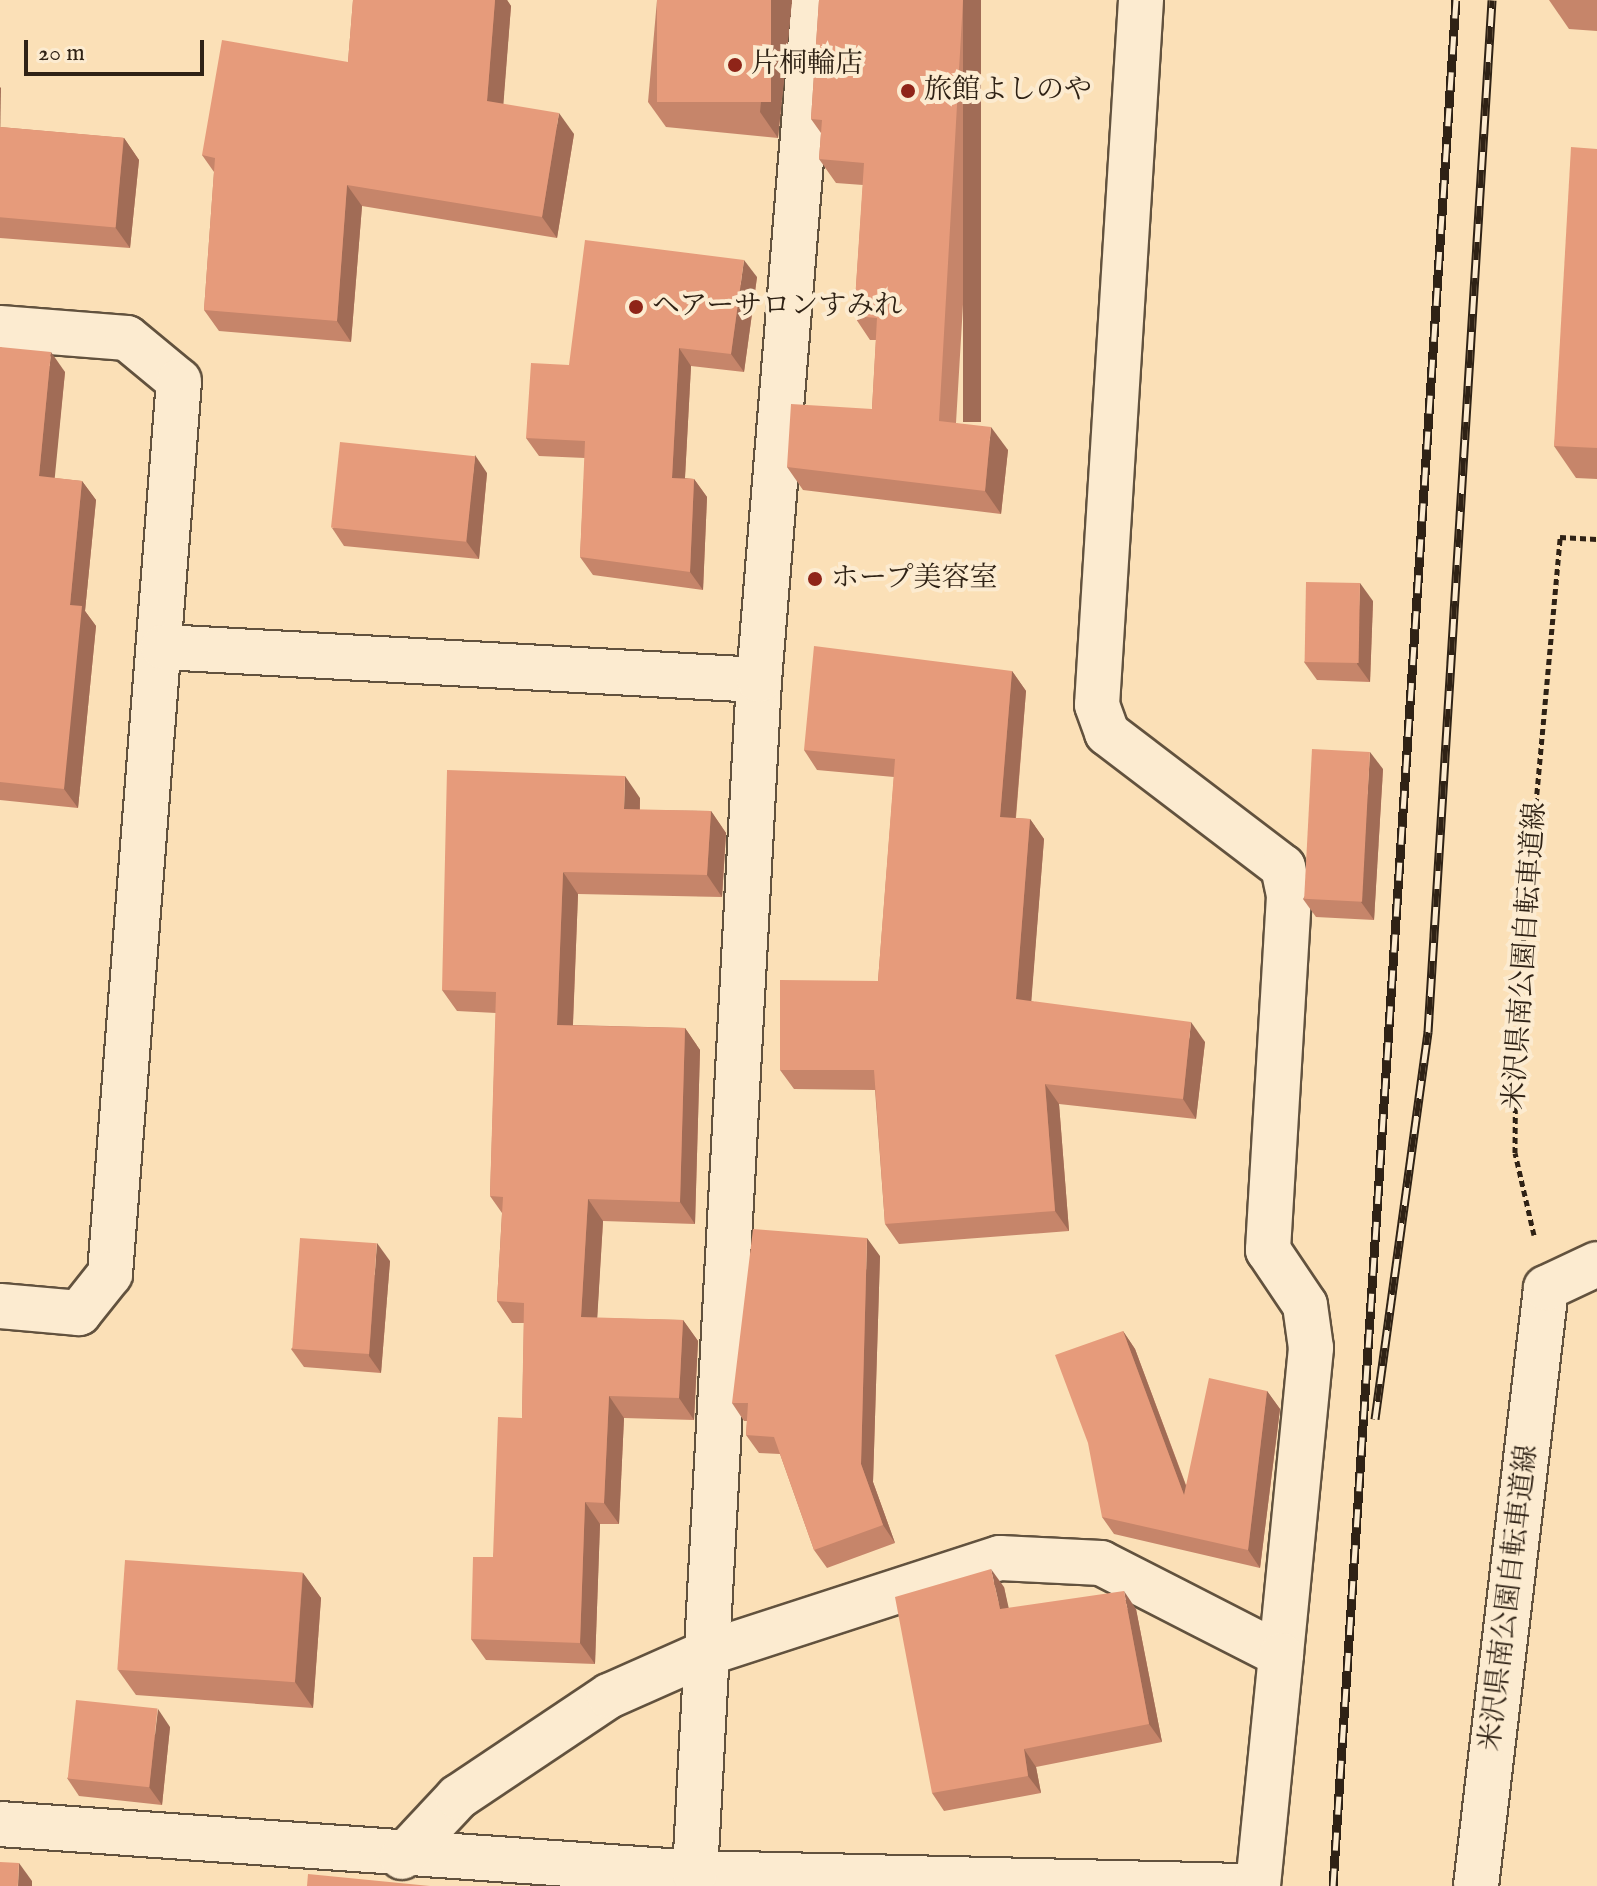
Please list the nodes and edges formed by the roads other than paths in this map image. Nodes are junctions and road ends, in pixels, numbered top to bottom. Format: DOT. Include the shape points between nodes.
graph roads {
  1 [pos="814,0"];
  2 [pos="1141,0"];
  3 [pos="0,328"];
  4 [pos="163,647"];
  5 [pos="759,680"];
  6 [pos="1597,1264"];
  7 [pos="0,1306"];
  8 [pos="704,1654"];
  9 [pos="1281,1655"];
  10 [pos="0,1824"];
  11 [pos="402,1857"];
  12 [pos="695,1873"];
  13 [pos="882,1882"];
  14 [pos="1241,1886"];
  15 [pos="1258,1886"];
  16 [pos="1476,1886"];
  1 -- 5 [label="street"];
  2 -- 9 [label="street" via="1097,705 1107,733 1283,867 1289,896 1268,1250 1305,1305 1311,1348"];
  3 -- 4 [label="street" via="127,338 179,381"];
  4 -- 5 [label="street"];
  4 -- 7 [label="street" via="110,1274 79,1313"];
  5 -- 8 [label="street"];
  6 -- 16 [label="street, 米沢県南公園自転車道線" via="1546,1288"];
  8 -- 9 [label="street" via="1000,1558 1101,1563"];
  8 -- 11 [label="street" via="609,1696 483,1780"];
  8 -- 12 [label="street"];
  9 -- 15 [label="street"];
  10 -- 11 [label="street"];
  11 -- 12 [label="street"];
  12 -- 13 [label="street"];
  13 -- 14 [label="street"];
}
